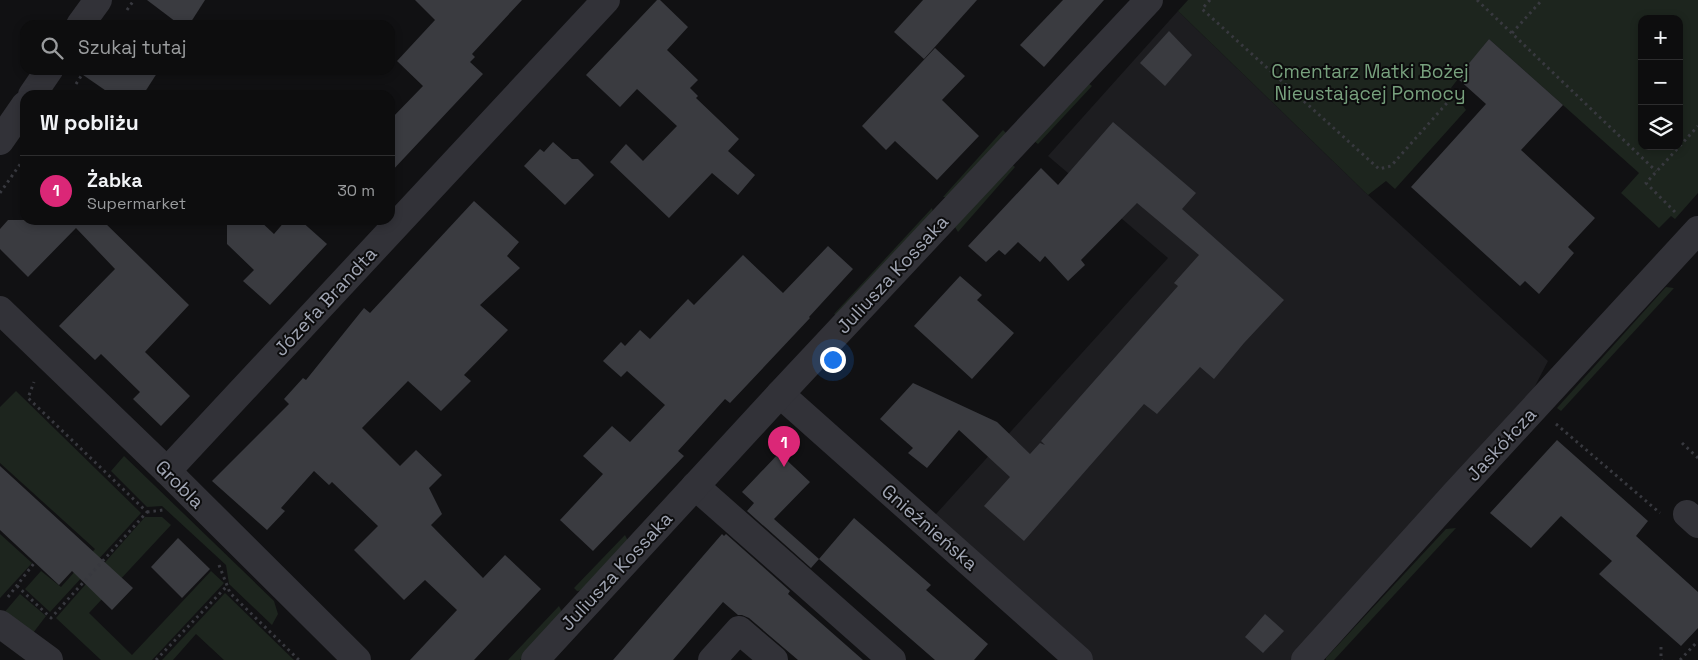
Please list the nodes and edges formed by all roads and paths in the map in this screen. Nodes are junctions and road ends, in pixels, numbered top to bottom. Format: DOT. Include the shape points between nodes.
graph roads {
  1 [pos="98,0"];
  2 [pos="606,0"];
  3 [pos="1149,0"];
  4 [pos="1210,0"];
  5 [pos="1477,0"];
  6 [pos="1542,0"];
  7 [pos="84,20"];
  8 [pos="1512,33"];
  9 [pos="46,75"];
  10 [pos="35,90"];
  11 [pos="1447,103"];
  12 [pos="20,112"];
  13 [pos="1698,126"];
  14 [pos="0,141"];
  15 [pos="20,164"];
  16 [pos="1656,171"];
  17 [pos="0,193"];
  18 [pos="1688,222"];
  19 [pos="0,310"];
  20 [pos="780,394"];
  21 [pos="28,398"];
  22 [pos="1556,424"];
  23 [pos="1682,443"];
  24 [pos="1698,458"];
  25 [pos="167,471"];
  26 [pos="695,486"];
  27 [pos="147,512"];
  28 [pos="169,516"];
  29 [pos="1693,519"];
  30 [pos="35,562"];
  31 [pos="219,564"];
  32 [pos="17,586"];
  33 [pos="227,586"];
  34 [pos="3,612"];
  35 [pos="1698,640"];
  36 [pos="1661,647"];
  37 [pos="49,660"];
  38 [pos="156,660"];
  39 [pos="299,660"];
  40 [pos="357,660"];
  41 [pos="535,660"];
  42 [pos="712,660"];
  43 [pos="774,660"];
  44 [pos="892,660"];
  45 [pos="1079,660"];
  46 [pos="1305,660"];
  47 [pos="1662,660"];
  48 [pos="1680,660"];
  1 -- 7 [label="street"];
  2 -- 25 [label="street, Józefa Brandta"];
  3 -- 20 [label="street, Juliusza Kossaka"];
  4 -- 11 [label="path" via="1202,9 1379,169 1391,166"];
  5 -- 8 [label="path"];
  6 -- 8 [label="path"];
  8 -- 16 [label="path"];
  9 -- 10 [label="street"];
  12 -- 14 [label="street"];
  13 -- 16 [label="path"];
  15 -- 17 [label="path"];
  16 -- 18 [label="path" via="1646,183"];
  18 -- 46 [label="street, Jaskółcza" via="1454,495"];
  19 -- 25 [label="street, Grobla"];
  20 -- 26 [label="street, Juliusza Kossaka"];
  20 -- 45 [label="street, Gnieźnieńska"];
  21 -- 27 [label="path"];
  22 -- 29 [label="path" via="1675,527"];
  23 -- 24 [label="path"];
  25 -- 40 [label="street, Grobla"];
  26 -- 41 [label="street, Juliusza Kossaka"];
  26 -- 44 [label="street"];
  27 -- 28 [label="path" via="162,510"];
  27 -- 32 [label="path" via="51,618"];
  30 -- 32 [label="path"];
  31 -- 33 [label="path"];
  32 -- 34 [label="path"];
  33 -- 38 [label="path"];
  33 -- 39 [label="path" via="230,593"];
  34 -- 37 [label="street"];
  35 -- 48 [label="path"];
  36 -- 47 [label="path"];
  42 -- 43 [label="street" via="739,630"];
}
